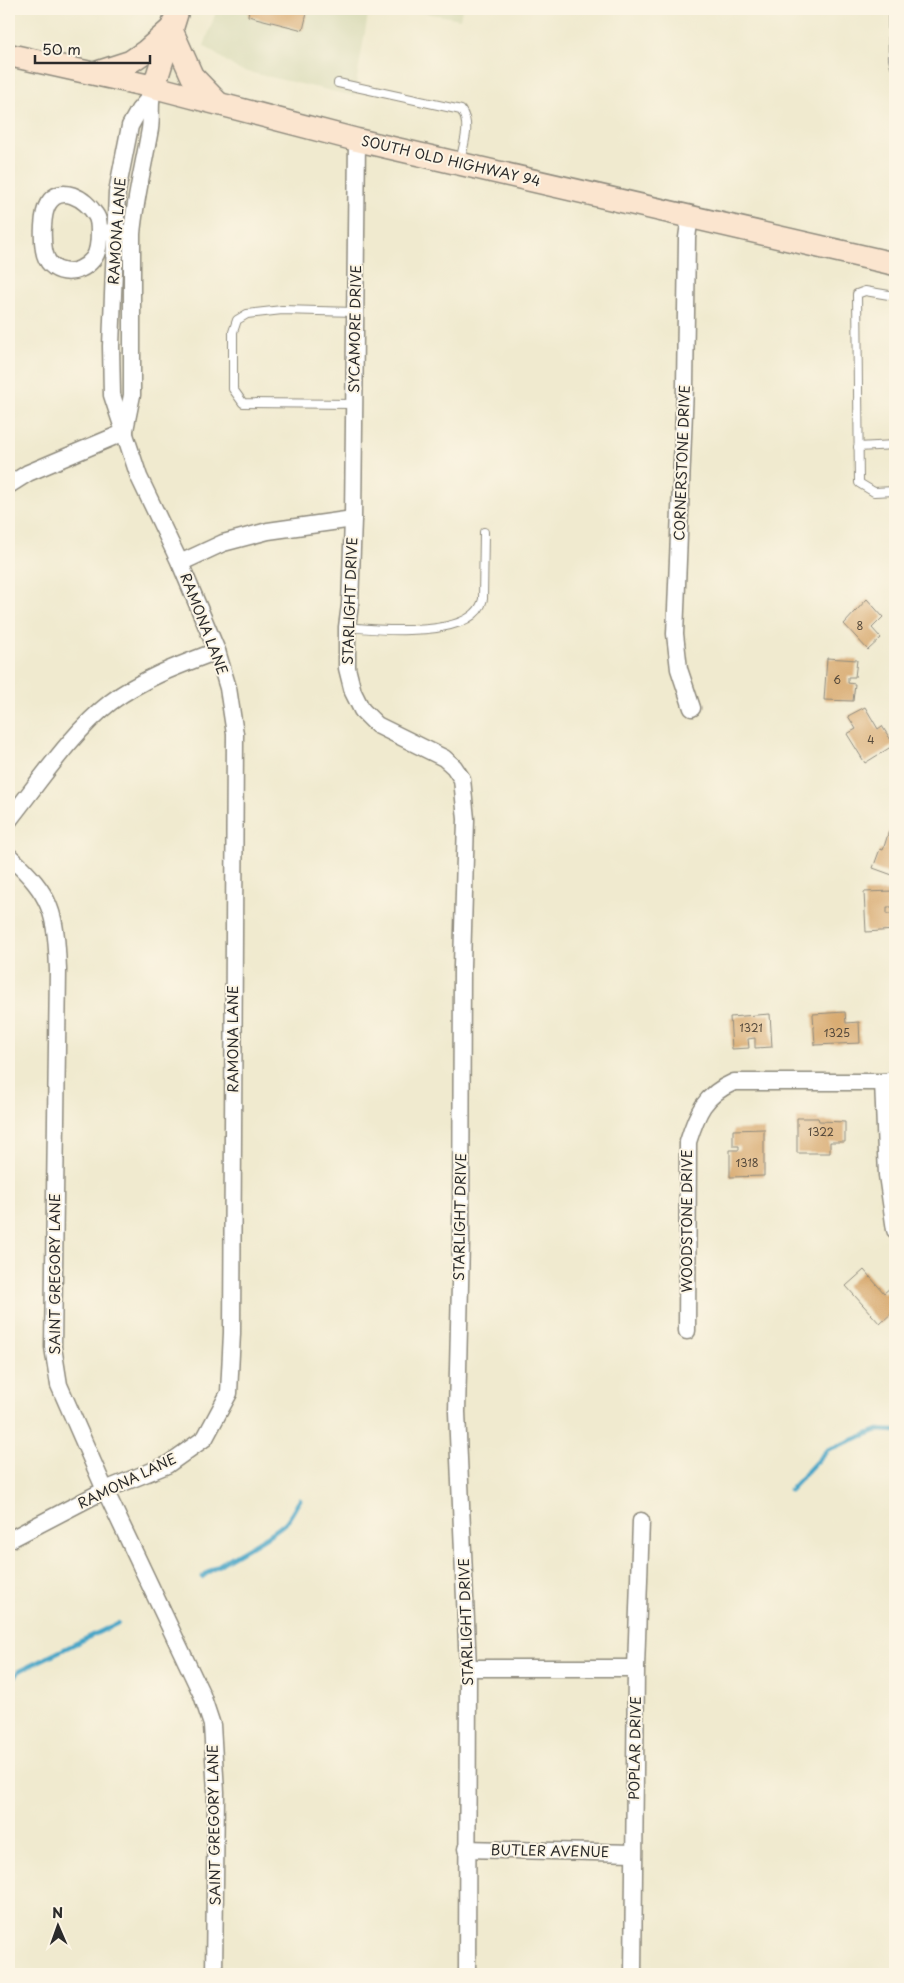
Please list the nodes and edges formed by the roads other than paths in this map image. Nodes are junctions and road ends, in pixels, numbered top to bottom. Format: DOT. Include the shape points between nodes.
graph roads {
  1 [pos="892,9"];
  2 [pos="175,19"];
  3 [pos="9,55"];
  4 [pos="895,66"];
  5 [pos="96,73"];
  6 [pos="338,83"];
  7 [pos="153,92"];
  8 [pos="218,103"];
  9 [pos="357,140"];
  10 [pos="459,163"];
  11 [pos="690,216"];
  12 [pos="107,232"];
  13 [pos="132,234"];
  14 [pos="895,264"];
  15 [pos="895,296"];
  16 [pos="355,312"];
  17 [pos="112,346"];
  18 [pos="132,347"];
  19 [pos="354,404"];
  20 [pos="125,432"];
  21 [pos="895,445"];
  22 [pos="858,447"];
  23 [pos="9,485"];
  24 [pos="895,491"];
  25 [pos="353,519"];
  26 [pos="484,532"];
  27 [pos="180,563"];
  28 [pos="347,626"];
  29 [pos="217,651"];
  30 [pos="692,708"];
  31 [pos="9,820"];
  32 [pos="9,856"];
  33 [pos="889,1081"];
  34 [pos="895,1230"];
  35 [pos="687,1331"];
  36 [pos="105,1490"];
  37 [pos="642,1521"];
  38 [pos="9,1540"];
  39 [pos="468,1668"];
  40 [pos="636,1668"];
  41 [pos="466,1849"];
  42 [pos="633,1853"];
  43 [pos="214,1974"];
  44 [pos="466,1974"];
  45 [pos="633,1974"];
  1 -- 4 [label="lane"];
  2 -- 5 [label="main road" via="146,51 130,62"];
  2 -- 7 [label="main road"];
  2 -- 8 [label="main road" via="192,76"];
  3 -- 5 [label="main road, SOUTH OLD HIGHWAY 94"];
  5 -- 7 [label="main road, SOUTH OLD HIGHWAY 94"];
  6 -- 10 [label="lane" via="461,110 467,117 467,126"];
  7 -- 8 [label="main road, SOUTH OLD HIGHWAY 94"];
  7 -- 12 [label="street, RAMONA LANE" via="130,126"];
  7 -- 13 [label="street, RAMONA LANE"];
  8 -- 9 [label="main road, SOUTH OLD HIGHWAY 94"];
  9 -- 10 [label="main road, SOUTH OLD HIGHWAY 94"];
  9 -- 16 [label="street, SYCAMORE DRIVE"];
  10 -- 11 [label="main road, SOUTH OLD HIGHWAY 94"];
  11 -- 14 [label="main road, SOUTH OLD HIGHWAY 94"];
  11 -- 30 [label="street, CORNERSTONE DRIVE" via="675,634 679,669"];
  12 -- 12 [label="street" via="83,200 66,194 55,196 44,214 43,247 50,265 58,271 70,272 83,267 93,259"];
  12 -- 13 [label="street"];
  12 -- 17 [label="street, RAMONA LANE"];
  13 -- 18 [label="street, RAMONA LANE"];
  15 -- 22 [label="lane" via="865,291 857,294"];
  16 -- 19 [label="street, SYCAMORE DRIVE"];
  16 -- 19 [label="lane" via="282,310 247,314 237,320 233,332 232,389 243,403"];
  17 -- 18 [label="street"];
  17 -- 20 [label="street, RAMONA LANE" via="112,395"];
  18 -- 20 [label="street, RAMONA LANE" via="132,395"];
  19 -- 25 [label="street, SYCAMORE DRIVE"];
  20 -- 23 [label="street" via="28,473"];
  20 -- 27 [label="street, RAMONA LANE" via="140,477"];
  21 -- 22 [label="lane"];
  22 -- 24 [label="lane" via="859,483 874,492"];
  25 -- 27 [label="street" via="268,531 223,543"];
  25 -- 28 [label="street, STARLIGHT DRIVE"];
  26 -- 28 [label="lane" via="483,599 476,613 446,626 397,631"];
  27 -- 29 [label="street, RAMONA LANE"];
  28 -- 39 [label="street, STARLIGHT DRIVE" via="347,668 362,710 377,725 444,758 462,779 466,819 457,1412"];
  29 -- 31 [label="street" via="146,680 111,703 82,728"];
  29 -- 36 [label="street, RAMONA LANE" via="230,696 235,734 229,1393 206,1438 167,1465"];
  32 -- 36 [label="street, SAINT GREGORY LANE" via="36,883 52,913 57,935 53,1347 59,1386"];
  33 -- 34 [label="street" via="887,1175"];
  33 -- 35 [label="street, WOODSTONE DRIVE" via="734,1082 719,1089 709,1099 696,1119 688,1142"];
  36 -- 38 [label="street, RAMONA LANE"];
  36 -- 43 [label="street, SAINT GREGORY LANE" via="191,1670 212,1726 216,1792"];
  37 -- 40 [label="street, POPLAR DRIVE"];
  39 -- 40 [label="street"];
  39 -- 41 [label="street, STARLIGHT DRIVE"];
  40 -- 42 [label="street, POPLAR DRIVE"];
  41 -- 42 [label="street, BUTLER AVENUE"];
  41 -- 44 [label="street, STARLIGHT DRIVE"];
  42 -- 45 [label="street, POPLAR DRIVE"];
}
